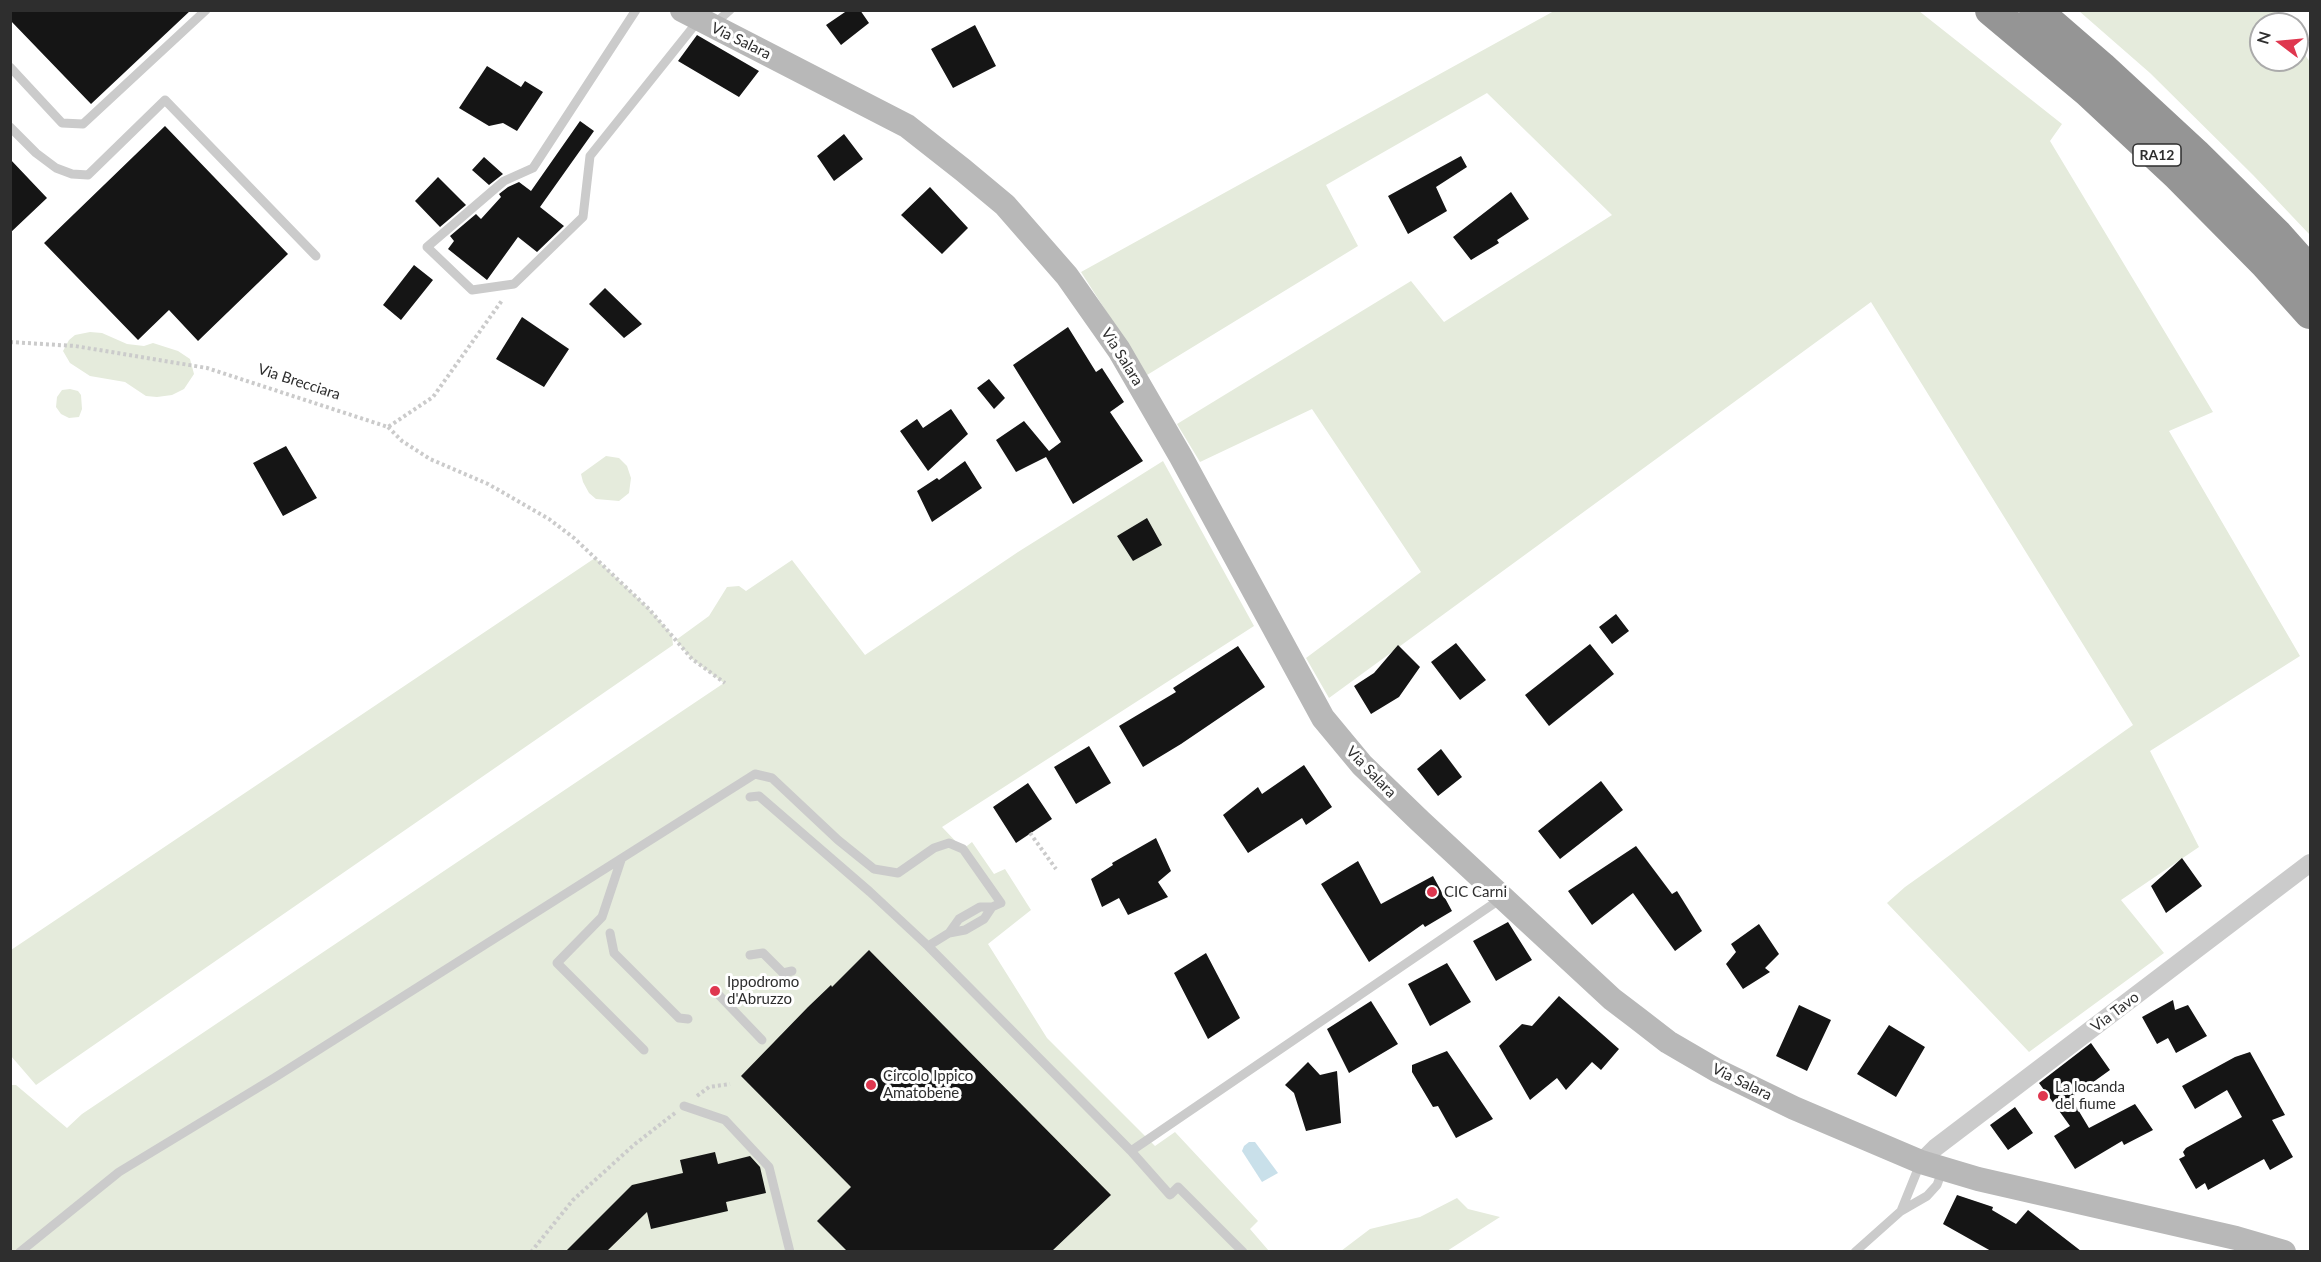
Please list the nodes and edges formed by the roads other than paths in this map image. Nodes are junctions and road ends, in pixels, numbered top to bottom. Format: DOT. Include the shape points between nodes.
graph roads {
  1 [pos="206,10"];
  2 [pos="636,10"];
  3 [pos="730,10"];
  4 [pos="1991,10"];
  5 [pos="2035,10"];
  6 [pos="697,19"];
  7 [pos="10,67"];
  8 [pos="10,127"];
  9 [pos="316,256"];
  10 [pos="2310,272"];
  11 [pos="2310,313"];
  12 [pos="750,797"];
  13 [pos="621,860"];
  14 [pos="2310,863"];
  15 [pos="1504,897"];
  16 [pos="610,933"];
  17 [pos="928,946"];
  18 [pos="750,956"];
  19 [pos="792,971"];
  20 [pos="715,991"];
  21 [pos="688,1019"];
  22 [pos="762,1040"];
  23 [pos="644,1050"];
  24 [pos="684,1106"];
  25 [pos="1131,1152"];
  26 [pos="1921,1162"];
  27 [pos="1943,1169"];
  28 [pos="1901,1211"];
  29 [pos="20,1251"];
  30 [pos="790,1251"];
  31 [pos="1242,1251"];
  32 [pos="1855,1251"];
  33 [pos="2284,1251"];
  1 -- 7 [label="lane" via="83,124 62,123"];
  2 -- 6 [label="lane" via="533,168 504,181 427,247 472,290 514,284 583,217 590,156"];
  3 -- 6 [label="lane"];
  4 -- 11 [label="highway, RA12" via="2089,92 2177,174"];
  5 -- 10 [label="highway, RA12" via="2195,154"];
  6 -- 15 [label="street, Via Salara" via="907,126 1005,206 1041,245 1093,311 1150,402 1323,718 1362,765"];
  8 -- 9 [label="lane" via="56,168 88,175 165,100"];
  12 -- 17 [label="lane" via="759,795"];
  13 -- 17 [label="lane" via="755,774 772,778 874,869 898,873 934,848 949,843 963,849 1000,903 984,919"];
  13 -- 23 [label="lane" via="602,917 557,963"];
  13 -- 29 [label="lane" via="119,1172"];
  14 -- 26 [label="street, Via Tavo"];
  15 -- 25 [label="lane"];
  15 -- 26 [label="street, Via Salara" via="1612,999 1668,1042 1794,1108"];
  16 -- 21 [label="lane" via="614,952 679,1018"];
  17 -- 25 [label="lane"];
  18 -- 19 [label="lane" via="763,953 783,973"];
  20 -- 22 [label="lane"];
  24 -- 30 [label="lane" via="725,1120 769,1167"];
  25 -- 31 [label="lane" via="1170,1195 1178,1187"];
  26 -- 27 [label="street, Via Salara"];
  26 -- 28 [label="lane"];
  27 -- 28 [label="lane" via="1927,1196"];
  27 -- 33 [label="street, Via Salara"];
  28 -- 32 [label="lane"];
}
